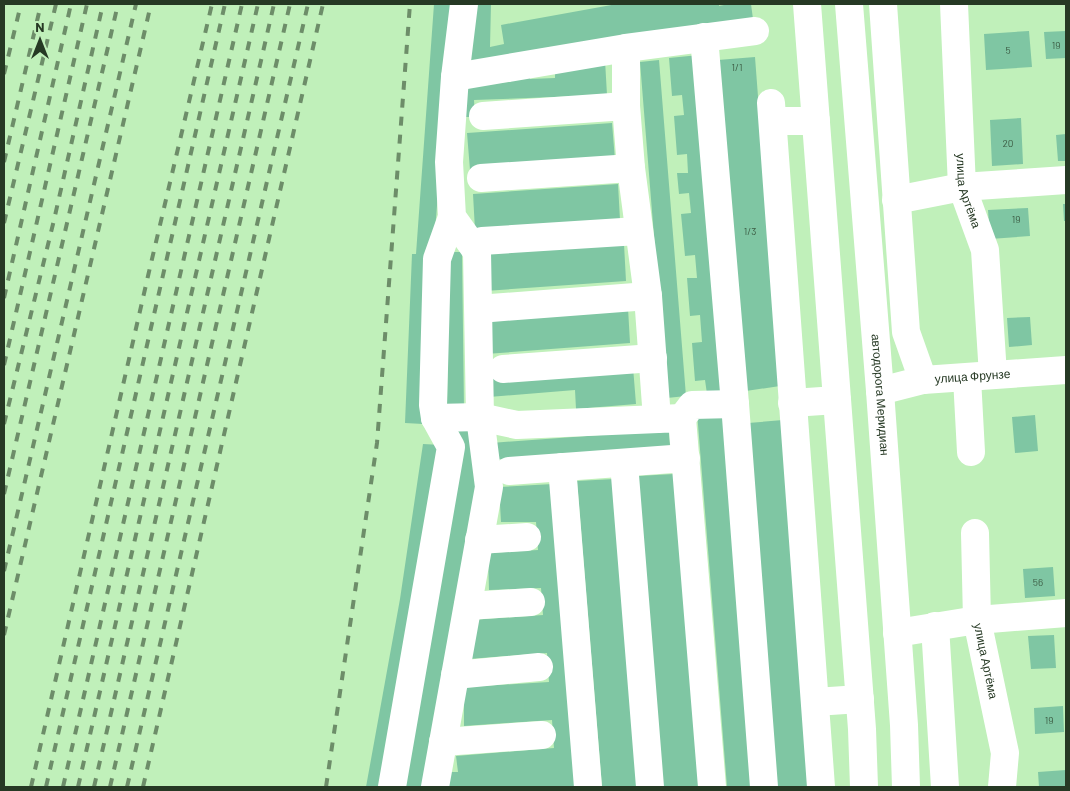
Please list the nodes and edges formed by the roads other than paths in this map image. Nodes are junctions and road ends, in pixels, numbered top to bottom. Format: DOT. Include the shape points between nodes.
graph roads {
  1 [pos="464,4"];
  2 [pos="807,4"];
  3 [pos="848,4"];
  4 [pos="883,4"];
  5 [pos="954,4"];
  6 [pos="755,31"];
  7 [pos="704,37"];
  8 [pos="626,48"];
  9 [pos="455,77"];
  10 [pos="626,106"];
  11 [pos="483,116"];
  12 [pos="816,121"];
  13 [pos="631,168"];
  14 [pos="481,178"];
  15 [pos="1066,180"];
  16 [pos="962,187"];
  17 [pos="896,200"];
  18 [pos="452,217"];
  19 [pos="638,231"];
  20 [pos="482,241"];
  21 [pos="648,296"];
  22 [pos="491,308"];
  23 [pos="653,358"];
  24 [pos="503,369"];
  25 [pos="1066,370"];
  26 [pos="980,376"];
  27 [pos="923,380"];
  28 [pos="880,392"];
  29 [pos="837,400"];
  30 [pos="792,403"];
  31 [pos="735,404"];
  32 [pos="480,417"];
  33 [pos="435,418"];
  34 [pos="670,419"];
  35 [pos="971,452"];
  36 [pos="686,458"];
  37 [pos="624,463"];
  38 [pos="562,467"];
  39 [pos="509,471"];
  40 [pos="975,533"];
  41 [pos="528,537"];
  42 [pos="480,540"];
  43 [pos="531,602"];
  44 [pos="468,606"];
  45 [pos="1066,613"];
  46 [pos="977,620"];
  47 [pos="936,626"];
  48 [pos="897,633"];
  49 [pos="538,667"];
  50 [pos="455,674"];
  51 [pos="860,699"];
  52 [pos="815,702"];
  53 [pos="542,735"];
  54 [pos="443,742"];
  55 [pos="392,787"];
  56 [pos="435,787"];
  57 [pos="588,787"];
  58 [pos="650,787"];
  59 [pos="712,787"];
  60 [pos="764,787"];
  61 [pos="821,787"];
  62 [pos="864,787"];
  63 [pos="906,787"];
  64 [pos="945,787"];
  65 [pos="1002,787"];
  1 -- 9 [label="main road"];
  2 -- 12 [label="main road"];
  3 -- 28 [label="main road, автодорога Меридиан"];
  4 -- 17 [label="main road"];
  5 -- 16 [label="main road, улица Артёма"];
  6 -- 7 [label="main road"];
  7 -- 8 [label="main road"];
  7 -- 31 [label="main road"];
  8 -- 9 [label="main road"];
  8 -- 10 [label="main road"];
  9 -- 18 [label="main road" via="449,162"];
  10 -- 11 [label="main road"];
  10 -- 13 [label="main road"];
  12 -- 29 [label="main road"];
  12 -- 30 [label="main road" via="772,112"];
  13 -- 14 [label="main road"];
  13 -- 19 [label="main road"];
  15 -- 16 [label="main road"];
  16 -- 17 [label="main road"];
  16 -- 26 [label="main road, улица Артёма" via="985,250"];
  17 -- 27 [label="main road" via="906,332"];
  18 -- 32 [label="main road" via="477,252"];
  18 -- 33 [label="main road" via="437,259"];
  19 -- 20 [label="main road"];
  19 -- 21 [label="main road"];
  21 -- 22 [label="main road"];
  21 -- 23 [label="main road"];
  23 -- 24 [label="main road"];
  23 -- 34 [label="main road"];
  25 -- 26 [label="main road, улица Фрунзе"];
  26 -- 27 [label="main road, улица Фрунзе"];
  26 -- 35 [label="main road, улица Артёма"];
  27 -- 28 [label="main road, улица Фрунзе"];
  28 -- 48 [label="main road, автодорога Меридиан"];
  29 -- 30 [label="main road"];
  29 -- 51 [label="main road"];
  30 -- 52 [label="main road"];
  31 -- 34 [label="main road" via="692,405"];
  31 -- 60 [label="main road"];
  32 -- 33 [label="main road"];
  32 -- 34 [label="main road" via="517,425"];
  32 -- 42 [label="main road" via="489,487"];
  33 -- 55 [label="main road" via="451,447"];
  34 -- 36 [label="main road"];
  36 -- 37 [label="main road"];
  36 -- 59 [label="main road"];
  37 -- 38 [label="main road"];
  37 -- 58 [label="main road"];
  38 -- 39 [label="main road"];
  38 -- 57 [label="main road"];
  40 -- 46 [label="main road, улица Артёма"];
  41 -- 42 [label="main road"];
  42 -- 44 [label="main road"];
  43 -- 44 [label="main road"];
  44 -- 50 [label="main road"];
  45 -- 46 [label="main road"];
  46 -- 47 [label="main road"];
  46 -- 65 [label="main road, улица Артёма" via="1004,753"];
  47 -- 48 [label="main road"];
  47 -- 64 [label="main road"];
  48 -- 63 [label="main road, автодорога Меридиан"];
  49 -- 50 [label="main road"];
  50 -- 54 [label="main road"];
  51 -- 52 [label="main road"];
  51 -- 62 [label="main road"];
  52 -- 61 [label="main road"];
  53 -- 54 [label="main road"];
  54 -- 56 [label="main road"];
}
